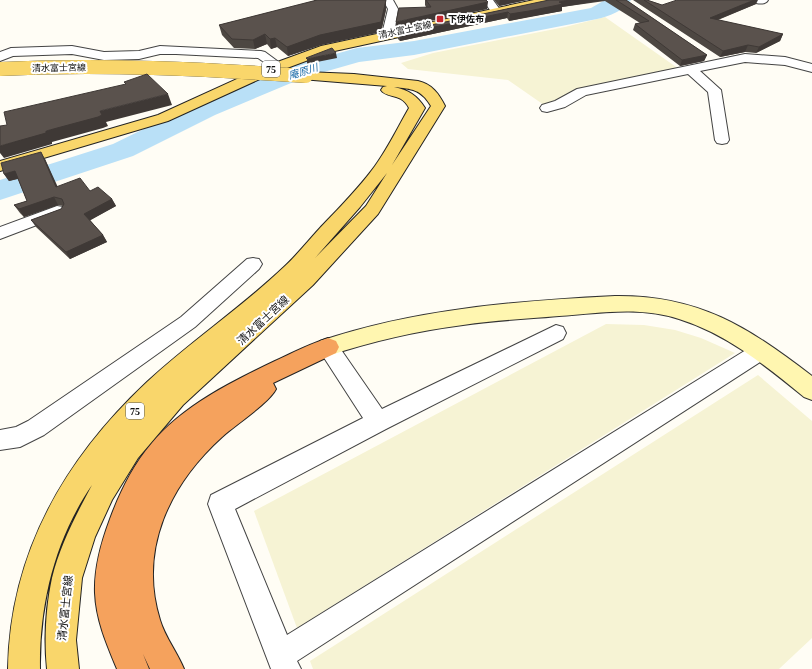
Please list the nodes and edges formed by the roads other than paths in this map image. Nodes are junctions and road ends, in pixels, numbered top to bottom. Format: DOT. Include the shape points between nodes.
graph roads {
  1 [pos="388,0"];
  2 [pos="551,0"];
  3 [pos="492,5"];
  4 [pos="388,34"];
  5 [pos="704,54"];
  6 [pos="0,57"];
  7 [pos="717,63"];
  8 [pos="278,66"];
  9 [pos="812,68"];
  10 [pos="0,69"];
  11 [pos="691,70"];
  12 [pos="547,108"];
  13 [pos="722,140"];
  14 [pos="0,166"];
  15 [pos="59,211"];
  16 [pos="0,233"];
  17 [pos="253,264"];
  18 [pos="299,276"];
  19 [pos="556,333"];
  20 [pos="328,347"];
  21 [pos="761,351"];
  22 [pos="812,390"];
  23 [pos="378,422"];
  24 [pos="0,440"];
  25 [pos="284,662"];
  26 [pos="24,669"];
  27 [pos="63,669"];
  28 [pos="133,669"];
  29 [pos="168,669"];
  1 -- 4 [label="street" via="393,9"];
  2 -- 3 [label="main road, 清水富士宮線 / 75"];
  3 -- 4 [label="main road, 清水富士宮線 / 75"];
  4 -- 8 [label="main road, 清水富士宮線 / 75" via="326,49"];
  5 -- 7 [label="street"];
  6 -- 8 [label="street" via="19,51 72,50 104,56 176,50 261,55"];
  7 -- 9 [label="street" via="745,58 784,61"];
  7 -- 11 [label="street"];
  8 -- 14 [label="main road, 清水富士宮線 / 75" via="163,118"];
  10 -- 18 [label="main road, 清水富士宮線 / 75, bridge" via="122,67 221,70 354,78 418,85 432,95 438,106 372,210"];
  11 -- 12 [label="street" via="582,92"];
  11 -- 13 [label="street" via="714,90"];
  15 -- 16 [label="street"];
  17 -- 24 [label="street" via="188,322 42,424 20,437"];
  18 -- 26 [label="main road, 清水富士宮線 / 75" via="156,389 109,439 75,487 49,536 32,588"];
  18 -- 27 [label="main road, 清水富士宮線 / 75" via="230,350 175,398 129,450 103,491 82,533 66,578 60,640"];
  19 -- 23 [label="street"];
  20 -- 21 [label="street" via="381,331 453,317 624,304 677,310 702,318 731,331"];
  20 -- 23 [label="street"];
  20 -- 28 [label="highway" via="255,382 198,417 174,437 152,463 134,492 121,523 113,558 110,594 117,629"];
  20 -- 29 [label="highway" via="293,368 200,441 179,464 150,511 141,544 138,578 143,615"];
  21 -- 22 [label="street"];
  21 -- 25 [label="street"];
  23 -- 25 [label="street" via="220,504"];
}
